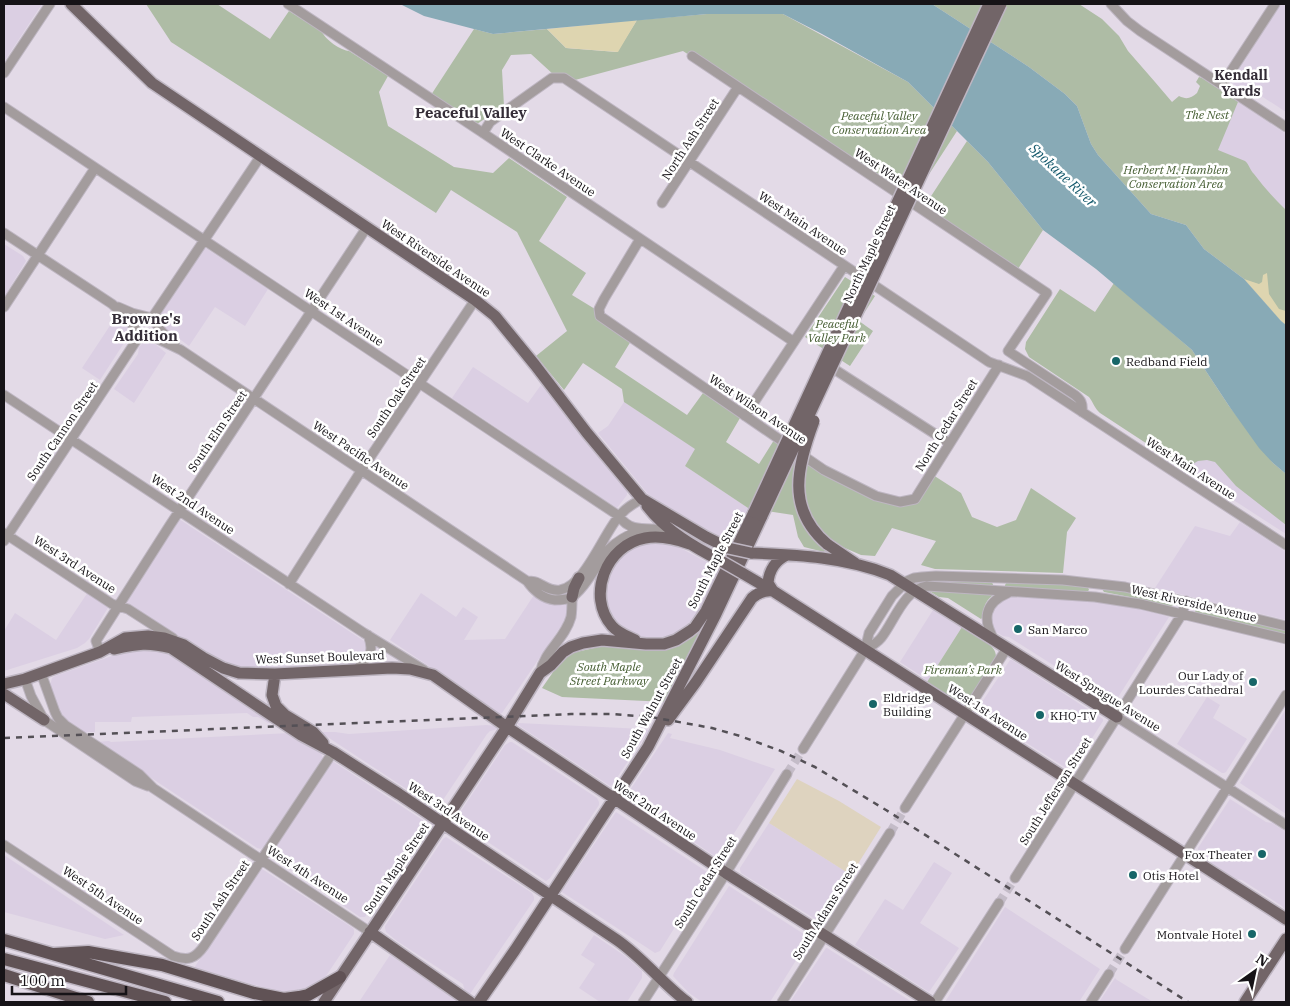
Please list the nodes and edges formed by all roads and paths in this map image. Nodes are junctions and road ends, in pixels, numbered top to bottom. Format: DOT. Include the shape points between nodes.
graph roads {
  1 [pos="50,4"];
  2 [pos="70,4"];
  3 [pos="288,4"];
  4 [pos="989,4"];
  5 [pos="1001,4"];
  6 [pos="1111,4"];
  7 [pos="1275,4"];
  8 [pos="692,56"];
  9 [pos="4,73"];
  10 [pos="1222,85"];
  11 [pos="738,87"];
  12 [pos="4,107"];
  13 [pos="1286,126"];
  14 [pos="483,133"];
  15 [pos="260,157"];
  16 [pos="689,162"];
  17 [pos="95,168"];
  18 [pos="662,203"];
  19 [pos="367,227"];
  20 [pos="4,233"];
  21 [pos="640,239"];
  22 [pos="204,241"];
  23 [pos="38,255"];
  24 [pos="844,266"];
  25 [pos="475,300"];
  26 [pos="112,304"];
  27 [pos="4,307"];
  28 [pos="859,308"];
  29 [pos="311,312"];
  30 [pos="151,319"];
  31 [pos="141,334"];
  32 [pos="794,342"];
  33 [pos="180,350"];
  34 [pos="1008,351"];
  35 [pos="999,365"];
  36 [pos="837,371"];
  37 [pos="420,384"];
  38 [pos="4,395"];
  39 [pos="254,399"];
  40 [pos="1082,412"];
  41 [pos="745,416"];
  42 [pos="71,440"];
  43 [pos="949,443"];
  44 [pos="361,471"];
  45 [pos="642,498"];
  46 [pos="915,499"];
  47 [pos="179,511"];
  48 [pos="758,514"];
  49 [pos="619,516"];
  50 [pos="642,529"];
  51 [pos="674,532"];
  52 [pos="5,537"];
  53 [pos="690,544"];
  54 [pos="1286,545"];
  55 [pos="788,555"];
  56 [pos="858,565"];
  57 [pos="579,578"];
  58 [pos="1009,578"];
  59 [pos="527,581"];
  60 [pos="1096,583"];
  61 [pos="289,584"];
  62 [pos="904,584"];
  63 [pos="773,591"];
  64 [pos="914,591"];
  65 [pos="1009,592"];
  66 [pos="572,597"];
  67 [pos="1095,597"];
  68 [pos="1186,601"];
  69 [pos="118,606"];
  70 [pos="1182,614"];
  71 [pos="1286,626"];
  72 [pos="368,635"];
  73 [pos="1286,639"];
  74 [pos="995,641"];
  75 [pos="184,644"];
  76 [pos="646,644"];
  77 [pos="1007,648"];
  78 [pos="865,650"];
  79 [pos="100,652"];
  80 [pos="184,658"];
  81 [pos="357,669"];
  82 [pos="41,673"];
  83 [pos="540,673"];
  84 [pos="275,674"];
  85 [pos="433,675"];
  86 [pos="25,679"];
  87 [pos="4,684"];
  88 [pos="4,694"];
  89 [pos="1286,695"];
  90 [pos="965,714"];
  91 [pos="1117,717"];
  92 [pos="44,720"];
  93 [pos="506,727"];
  94 [pos="648,747"];
  95 [pos="803,748"];
  96 [pos="333,752"];
  97 [pos="787,774"];
  98 [pos="1074,784"];
  99 [pos="153,788"];
  100 [pos="1227,788"];
  101 [pos="614,798"];
  102 [pos="905,808"];
  103 [pos="443,823"];
  104 [pos="1286,825"];
  105 [pos="890,833"];
  106 [pos="4,845"];
  107 [pos="1185,854"];
  108 [pos="262,860"];
  109 [pos="726,874"];
  110 [pos="1015,878"];
  111 [pos="550,896"];
  112 [pos="999,903"];
  113 [pos="1286,919"];
  114 [pos="370,932"];
  115 [pos="825,936"];
  116 [pos="1286,939"];
  117 [pos="4,940"];
  118 [pos="1125,949"];
  119 [pos="54,954"];
  120 [pos="191,958"];
  121 [pos="4,959"];
  122 [pos="1109,974"];
  123 [pos="4,975"];
  124 [pos="340,977"];
  125 [pos="659,977"];
  126 [pos="88,1002"];
  127 [pos="165,1002"];
  128 [pos="218,1002"];
  129 [pos="324,1002"];
  130 [pos="470,1002"];
  131 [pos="480,1002"];
  132 [pos="643,1002"];
  133 [pos="687,1002"];
  134 [pos="782,1002"];
  135 [pos="930,1002"];
  136 [pos="935,1002"];
  137 [pos="1091,1002"];
  138 [pos="1245,1002"];
  1 -- 9 [label="street"];
  2 -- 15 [label="main road, West Riverside Avenue" via="152,83"];
  3 -- 14 [label="street, West Clarke Avenue"];
  4 -- 48 [label="main road, North Maple Street, bridge"];
  5 -- 28 [label="main road, North Maple Street, bridge"];
  6 -- 10 [label="street" via="1136,28"];
  7 -- 10 [label="street"];
  8 -- 11 [label="street, West Water Avenue"];
  10 -- 13 [label="street"];
  11 -- 16 [label="street, North Ash Street"];
  11 -- 34 [label="street, West Water Avenue" via="1047,293"];
  12 -- 17 [label="street, West 1st Avenue"];
  14 -- 16 [label="street, West Main Avenue" via="490,122 552,78 564,78"];
  14 -- 21 [label="street, West Clarke Avenue"];
  15 -- 19 [label="main road, West Riverside Avenue"];
  15 -- 22 [label="street"];
  16 -- 18 [label="street, North Ash Street"];
  16 -- 24 [label="street, West Main Avenue"];
  17 -- 22 [label="street, West 1st Avenue"];
  17 -- 23 [label="street"];
  19 -- 25 [label="main road, West Riverside Avenue"];
  19 -- 29 [label="street, South Elm Street"];
  20 -- 23 [label="street, West Pacific Avenue"];
  21 -- 32 [label="street, West Clarke Avenue"];
  21 -- 41 [label="street, West Wilson Avenue" via="600,307 600,316"];
  22 -- 29 [label="street, West 1st Avenue"];
  22 -- 30 [label="street"];
  23 -- 26 [label="street, West Pacific Avenue"];
  23 -- 27 [label="street"];
  24 -- 32 [label="street, North Maple Street"];
  24 -- 35 [label="street, West Main Avenue" via="988,362"];
  25 -- 37 [label="street, South Oak Street"];
  25 -- 45 [label="main road, West Riverside Avenue" via="495,316"];
  26 -- 30 [label="street, West Pacific Avenue"];
  26 -- 31 [label="street, West Pacific Avenue"];
  28 -- 48 [label="main road, North Maple Street, bridge"];
  28 -- 56 [label="main road, bridge" via="813,423 800,466 798,489 802,510 820,538"];
  29 -- 37 [label="street, West 1st Avenue"];
  29 -- 39 [label="street, South Elm Street"];
  30 -- 31 [label="street" via="155,332"];
  30 -- 31 [label="street" via="142,317 137,321"];
  30 -- 33 [label="street, West Pacific Avenue"];
  31 -- 33 [label="street, West Pacific Avenue"];
  31 -- 42 [label="street, South Cannon Street"];
  32 -- 41 [label="street, North Maple Street"];
  33 -- 39 [label="street, West Pacific Avenue"];
  34 -- 40 [label="street, West Main Avenue" via="1075,394 1083,405"];
  35 -- 40 [label="street, West Main Avenue" via="1027,376"];
  35 -- 43 [label="street, North Cedar Street"];
  36 -- 43 [label="street"];
  37 -- 44 [label="street, South Oak Street"];
  37 -- 49 [label="street, West 1st Avenue"];
  38 -- 42 [label="street, West 2nd Avenue"];
  39 -- 44 [label="street, West Pacific Avenue"];
  39 -- 47 [label="street, South Elm Street"];
  40 -- 54 [label="street, West Main Avenue"];
  41 -- 46 [label="street, West Wilson Avenue" via="824,470 876,496 900,502"];
  42 -- 47 [label="street, West 2nd Avenue"];
  42 -- 52 [label="street, South Cannon Street"];
  43 -- 46 [label="street, North Cedar Street"];
  44 -- 59 [label="street, West Pacific Avenue"];
  44 -- 61 [label="street, South Oak Street"];
  45 -- 49 [label="street, South Maple Street"];
  45 -- 51 [label="main road, West 1st Avenue"];
  45 -- 55 [label="main road, West Riverside Avenue, bridge" via="728,548"];
  47 -- 61 [label="street, West 2nd Avenue"];
  47 -- 69 [label="street, South Elm Street"];
  48 -- 76 [label="main road, South Maple Street" via="695,626 670,642"];
  48 -- 94 [label="main road, South Walnut Street" via="716,614"];
  49 -- 50 [label="street, West 1st Avenue" via="632,528"];
  49 -- 57 [label="street, South Maple Street"];
  50 -- 51 [label="street, West 1st Avenue"];
  50 -- 66 [label="street" via="613,545"];
  51 -- 53 [label="main road, West 1st Avenue"];
  52 -- 69 [label="street, West 3rd Avenue"];
  53 -- 63 [label="main road, West 1st Avenue, bridge"];
  53 -- 76 [label="main road" via="664,537 639,539 622,548 603,573 601,603 611,625 623,635"];
  55 -- 56 [label="main road, West Riverside Avenue"];
  55 -- 63 [label="main road" via="779,560 770,572 768,583"];
  56 -- 62 [label="main road, West Riverside Avenue" via="890,575"];
  57 -- 59 [label="street, West Pacific Avenue" via="558,590"];
  57 -- 66 [label="main road, South Maple Street"];
  58 -- 60 [label="street, West Riverside Avenue"];
  58 -- 62 [label="street, West Riverside Avenue" via="936,576 914,578"];
  58 -- 65 [label="street"];
  59 -- 66 [label="street, West Pacific Avenue" via="533,589 551,599"];
  60 -- 67 [label="street"];
  60 -- 68 [label="street, West Riverside Avenue"];
  61 -- 72 [label="street, West 2nd Avenue"];
  62 -- 64 [label="main road, West Riverside Avenue"];
  62 -- 78 [label="street" via="892,596 869,633"];
  63 -- 78 [label="main road, West 1st Avenue"];
  63 -- 94 [label="main road" via="761,592 752,598"];
  64 -- 65 [label="street, West Riverside Avenue" via="927,586"];
  64 -- 74 [label="main road, West Sprague Avenue"];
  64 -- 78 [label="street" via="880,640"];
  65 -- 67 [label="street, West Riverside Avenue"];
  65 -- 74 [label="street" via="996,599 988,611 987,625"];
  66 -- 83 [label="street, South Maple Street" via="568,625 545,658"];
  67 -- 70 [label="street, West Riverside Avenue"];
  68 -- 70 [label="street, South Jefferson Street"];
  68 -- 71 [label="street, West Riverside Avenue"];
  69 -- 75 [label="street, West 3rd Avenue"];
  69 -- 79 [label="street, South Elm Street" via="96,641"];
  70 -- 73 [label="street, West Riverside Avenue"];
  70 -- 91 [label="street, South Jefferson Street"];
  72 -- 81 [label="street" via="372,650"];
  72 -- 85 [label="street, West 2nd Avenue"];
  74 -- 77 [label="main road, West Sprague Avenue"];
  75 -- 79 [label="main road, West Sunset Boulevard" via="148,636 125,638"];
  75 -- 84 [label="main road, West Sunset Boulevard" via="223,668 239,673"];
  76 -- 83 [label="main road, South Maple Street" via="602,640 583,643 563,652"];
  77 -- 90 [label="street"];
  77 -- 91 [label="main road, West Sprague Avenue"];
  78 -- 90 [label="main road, West 1st Avenue"];
  78 -- 95 [label="street"];
  79 -- 80 [label="main road, West Sunset Boulevard" via="144,643 171,648"];
  79 -- 82 [label="main road, West Sunset Boulevard"];
  80 -- 96 [label="main road, West 3rd Avenue" via="301,735"];
  81 -- 84 [label="main road, West Sunset Boulevard"];
  81 -- 85 [label="main road, West Sunset Boulevard" via="410,669"];
  82 -- 86 [label="main road, West Sunset Boulevard"];
  82 -- 99 [label="street, West 4th Avenue" via="61,721 139,774"];
  83 -- 93 [label="main road, South Maple Street"];
  84 -- 96 [label="main road" via="272,695 276,706 313,732"];
  85 -- 93 [label="main road, West 2nd Avenue"];
  86 -- 87 [label="main road, West Sunset Boulevard"];
  86 -- 92 [label="street, West 4th Avenue"];
  88 -- 92 [label="main road"];
  89 -- 100 [label="street"];
  90 -- 98 [label="main road, West 1st Avenue"];
  90 -- 102 [label="street"];
  91 -- 98 [label="street, South Jefferson Street"];
  91 -- 100 [label="street, West Sprague Avenue"];
  92 -- 99 [label="street, West 4th Avenue" via="135,781"];
  93 -- 101 [label="main road, West 2nd Avenue"];
  93 -- 103 [label="main road, South Maple Street"];
  94 -- 101 [label="main road, South Walnut Street"];
  96 -- 103 [label="main road, West 3rd Avenue"];
  96 -- 108 [label="street, South Ash Street"];
  97 -- 109 [label="street, South Cedar Street"];
  98 -- 107 [label="main road, West 1st Avenue"];
  98 -- 110 [label="street, South Jefferson Street"];
  99 -- 108 [label="street, West 4th Avenue"];
  100 -- 104 [label="street, West Sprague Avenue"];
  100 -- 107 [label="street"];
  101 -- 109 [label="main road, West 2nd Avenue"];
  101 -- 111 [label="main road, South Walnut Street"];
  103 -- 111 [label="main road, West 3rd Avenue"];
  103 -- 114 [label="main road, South Maple Street"];
  105 -- 115 [label="street, South Adams Street"];
  106 -- 120 [label="street, West 5th Avenue" via="173,956"];
  107 -- 113 [label="main road, West 1st Avenue"];
  107 -- 118 [label="street"];
  108 -- 114 [label="street, West 4th Avenue"];
  108 -- 120 [label="street, South Ash Street" via="199,954"];
  109 -- 115 [label="main road, West 2nd Avenue"];
  109 -- 125 [label="street, South Cedar Street"];
  111 -- 125 [label="main road, West 3rd Avenue" via="623,944"];
  111 -- 131 [label="main road, South Walnut Street"];
  112 -- 136 [label="street"];
  114 -- 124 [label="main road, South Maple Street"];
  114 -- 130 [label="main road, West 4th Avenue"];
  115 -- 134 [label="street, South Adams Street"];
  115 -- 135 [label="main road, West 2nd Avenue"];
  116 -- 138 [label="main road"];
  117 -- 119 [label="highway"];
  119 -- 124 [label="highway" via="88,952 162,966 284,999 308,995"];
  119 -- 128 [label="highway"];
  121 -- 127 [label="highway"];
  122 -- 137 [label="street"];
  123 -- 126 [label="highway"];
  124 -- 129 [label="main road, South Maple Street"];
  125 -- 132 [label="street, South Cedar Street"];
  125 -- 133 [label="main road, West 3rd Avenue"];
}
